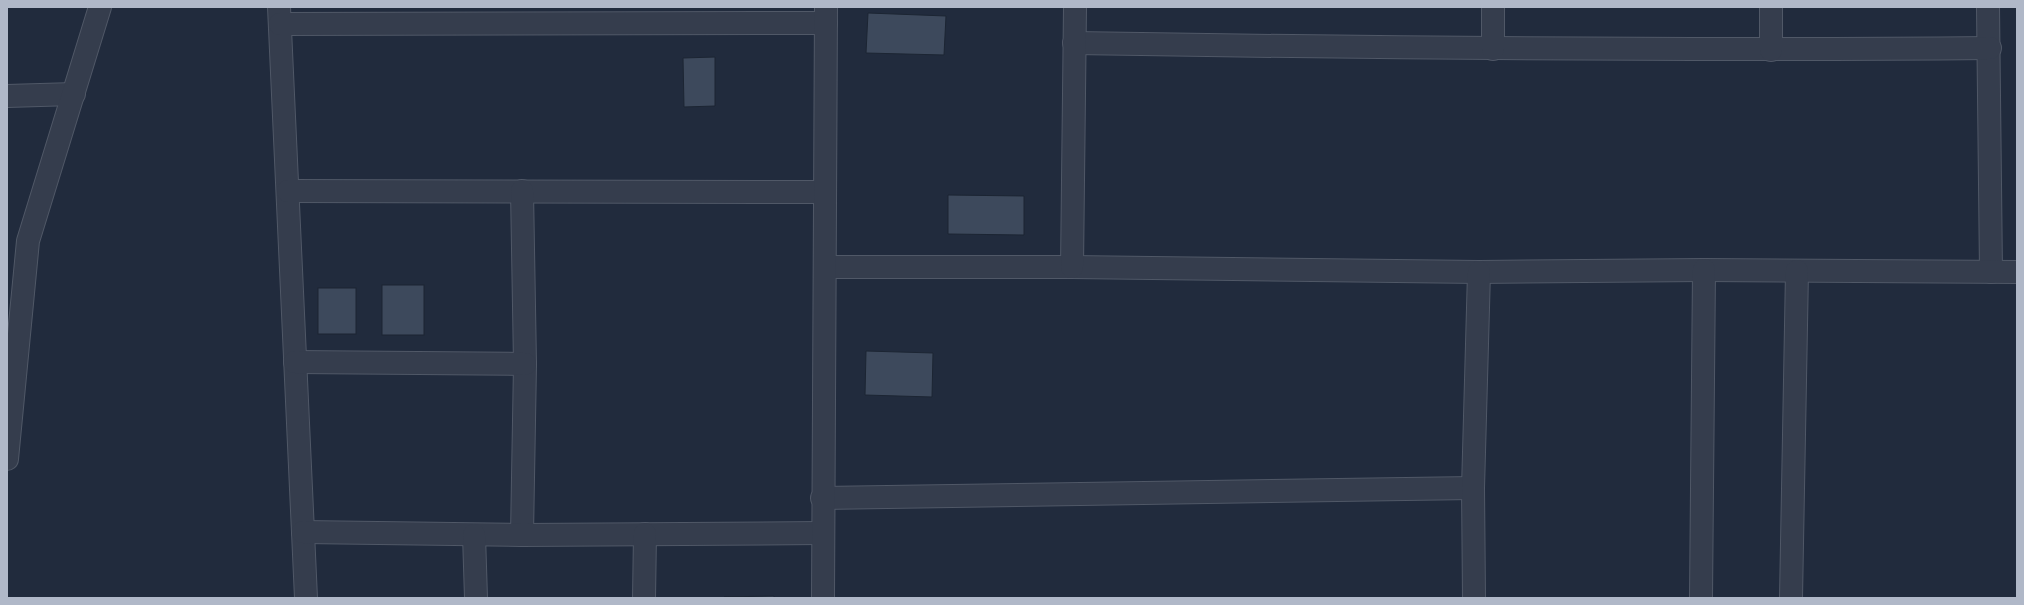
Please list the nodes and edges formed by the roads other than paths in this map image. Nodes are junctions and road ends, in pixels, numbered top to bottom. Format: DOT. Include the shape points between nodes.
graph roads {
  1 [pos="100,7"];
  2 [pos="1075,7"];
  3 [pos="1493,7"];
  4 [pos="1771,7"];
  5 [pos="1988,7"];
  6 [pos="280,15"];
  7 [pos="826,15"];
  8 [pos="1074,43"];
  9 [pos="1990,48"];
  10 [pos="1492,49"];
  11 [pos="1771,50"];
  12 [pos="74,94"];
  13 [pos="7,96"];
  14 [pos="288,191"];
  15 [pos="522,191"];
  16 [pos="825,192"];
  17 [pos="825,267"];
  18 [pos="1072,267"];
  19 [pos="1704,270"];
  20 [pos="1797,271"];
  21 [pos="1479,272"];
  22 [pos="1991,272"];
  23 [pos="2017,272"];
  24 [pos="295,362"];
  25 [pos="524,364"];
  26 [pos="7,459"];
  27 [pos="1473,488"];
  28 [pos="822,498"];
  29 [pos="303,532"];
  30 [pos="644,534"];
  31 [pos="822,534"];
  32 [pos="474,535"];
  33 [pos="522,535"];
  34 [pos="306,598"];
  35 [pos="476,598"];
  36 [pos="644,598"];
  37 [pos="823,598"];
  38 [pos="1474,598"];
  39 [pos="1701,598"];
  40 [pos="1791,598"];
  1 -- 12 [label="street"];
  2 -- 8 [label="street"];
  3 -- 10 [label="street"];
  4 -- 11 [label="street"];
  5 -- 9 [label="street"];
  6 -- 7 [label="street"];
  6 -- 14 [label="street"];
  7 -- 16 [label="street"];
  8 -- 10 [label="street"];
  8 -- 18 [label="street"];
  9 -- 11 [label="street"];
  9 -- 22 [label="street"];
  10 -- 11 [label="street"];
  12 -- 13 [label="street"];
  12 -- 26 [label="street" via="28,241"];
  14 -- 15 [label="street"];
  14 -- 24 [label="street"];
  15 -- 16 [label="street"];
  15 -- 25 [label="street"];
  16 -- 17 [label="street"];
  17 -- 18 [label="street"];
  17 -- 28 [label="street"];
  18 -- 21 [label="street"];
  19 -- 20 [label="street"];
  19 -- 21 [label="street"];
  19 -- 39 [label="street"];
  20 -- 22 [label="street"];
  20 -- 40 [label="street"];
  21 -- 27 [label="street"];
  22 -- 23 [label="street"];
  24 -- 25 [label="street"];
  24 -- 29 [label="street"];
  25 -- 33 [label="street"];
  27 -- 28 [label="street"];
  27 -- 38 [label="street"];
  28 -- 31 [label="street"];
  29 -- 32 [label="street"];
  29 -- 34 [label="street"];
  30 -- 31 [label="street"];
  30 -- 33 [label="street"];
  30 -- 36 [label="street"];
  31 -- 37 [label="street"];
  32 -- 33 [label="street"];
  32 -- 35 [label="street"];
}
